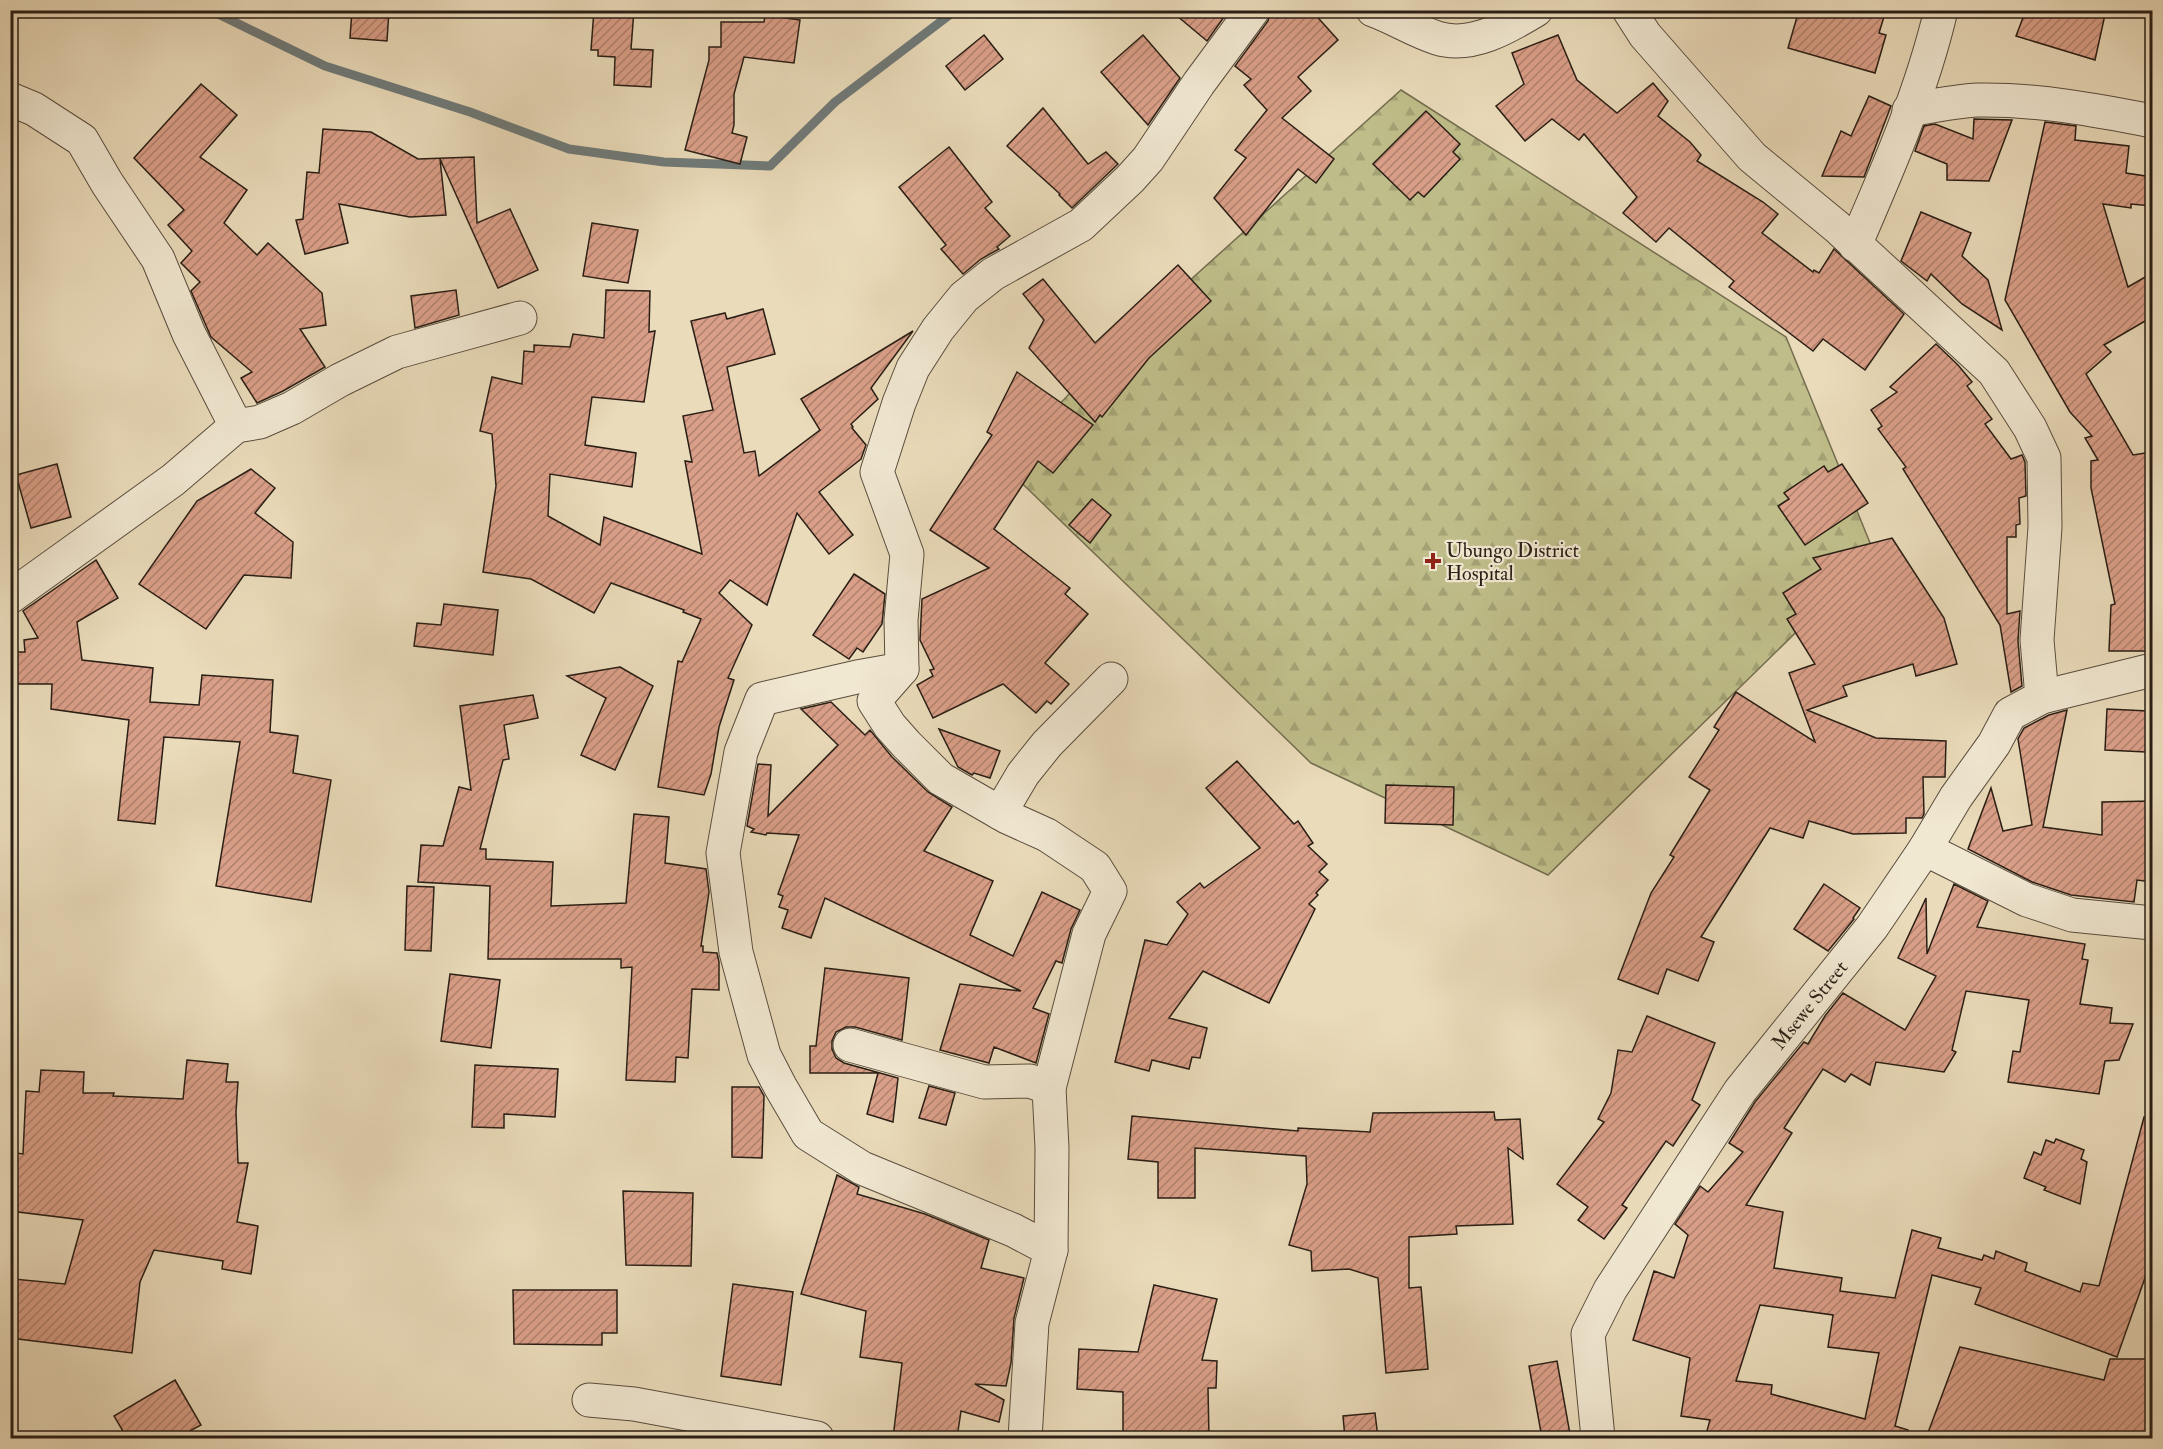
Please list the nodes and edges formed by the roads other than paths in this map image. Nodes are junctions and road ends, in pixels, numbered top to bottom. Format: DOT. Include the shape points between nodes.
graph roads {
  1 [pos="1253,10"];
  2 [pos="1373,10"];
  3 [pos="1536,10"];
  4 [pos="1629,10"];
  5 [pos="1941,10"];
  6 [pos="10,99"];
  7 [pos="1910,110"];
  8 [pos="2152,121"];
  9 [pos="1855,245"];
  10 [pos="520,318"];
  11 [pos="236,426"];
  12 [pos="10,597"];
  13 [pos="902,669"];
  14 [pos="2152,670"];
  15 [pos="1111,680"];
  16 [pos="2042,697"];
  17 [pos="1000,813"];
  18 [pos="1925,849"];
  19 [pos="2152,923"];
  20 [pos="850,1045"];
  21 [pos="1049,1088"];
  22 [pos="1051,1250"];
  23 [pos="589,1400"];
  24 [pos="817,1438"];
  25 [pos="1025,1438"];
  26 [pos="1598,1438"];
  1 -- 13 [label="street" via="1130,179 1081,225 993,274 964,297 913,368 877,472 907,554 901,620"];
  2 -- 3 [label="street" via="1438,38 1467,40 1494,33"];
  4 -- 9 [label="street" via="1645,35 1752,157"];
  5 -- 7 [label="street"];
  6 -- 11 [label="street" via="34,109 82,140 158,259 189,334"];
  7 -- 8 [label="street" via="1977,100 2034,103"];
  7 -- 9 [label="street"];
  9 -- 16 [label="street" via="1994,372 2044,458 2045,527 2037,640"];
  10 -- 11 [label="street" via="398,352 281,413"];
  11 -- 12 [label="street" via="173,480"];
  13 -- 17 [label="street" via="874,701 890,726 941,779"];
  13 -- 22 [label="street" via="762,699 741,752 723,853 736,952 764,1056 808,1134 862,1168 1013,1230"];
  14 -- 16 [label="street, Msewe Street"];
  15 -- 17 [label="street" via="1047,744"];
  16 -- 18 [label="street, Msewe Street" via="2010,714"];
  17 -- 21 [label="street" via="1047,835 1095,867 1110,891 1089,934"];
  18 -- 19 [label="street" via="2027,900 2072,915"];
  18 -- 26 [label="street, Msewe Street" via="1872,927 1740,1091 1610,1290 1588,1334"];
  20 -- 21 [label="street" via="984,1082 1030,1081"];
  21 -- 22 [label="street"];
  22 -- 25 [label="street" via="1032,1323"];
  23 -- 24 [label="street" via="634,1404"];
}
